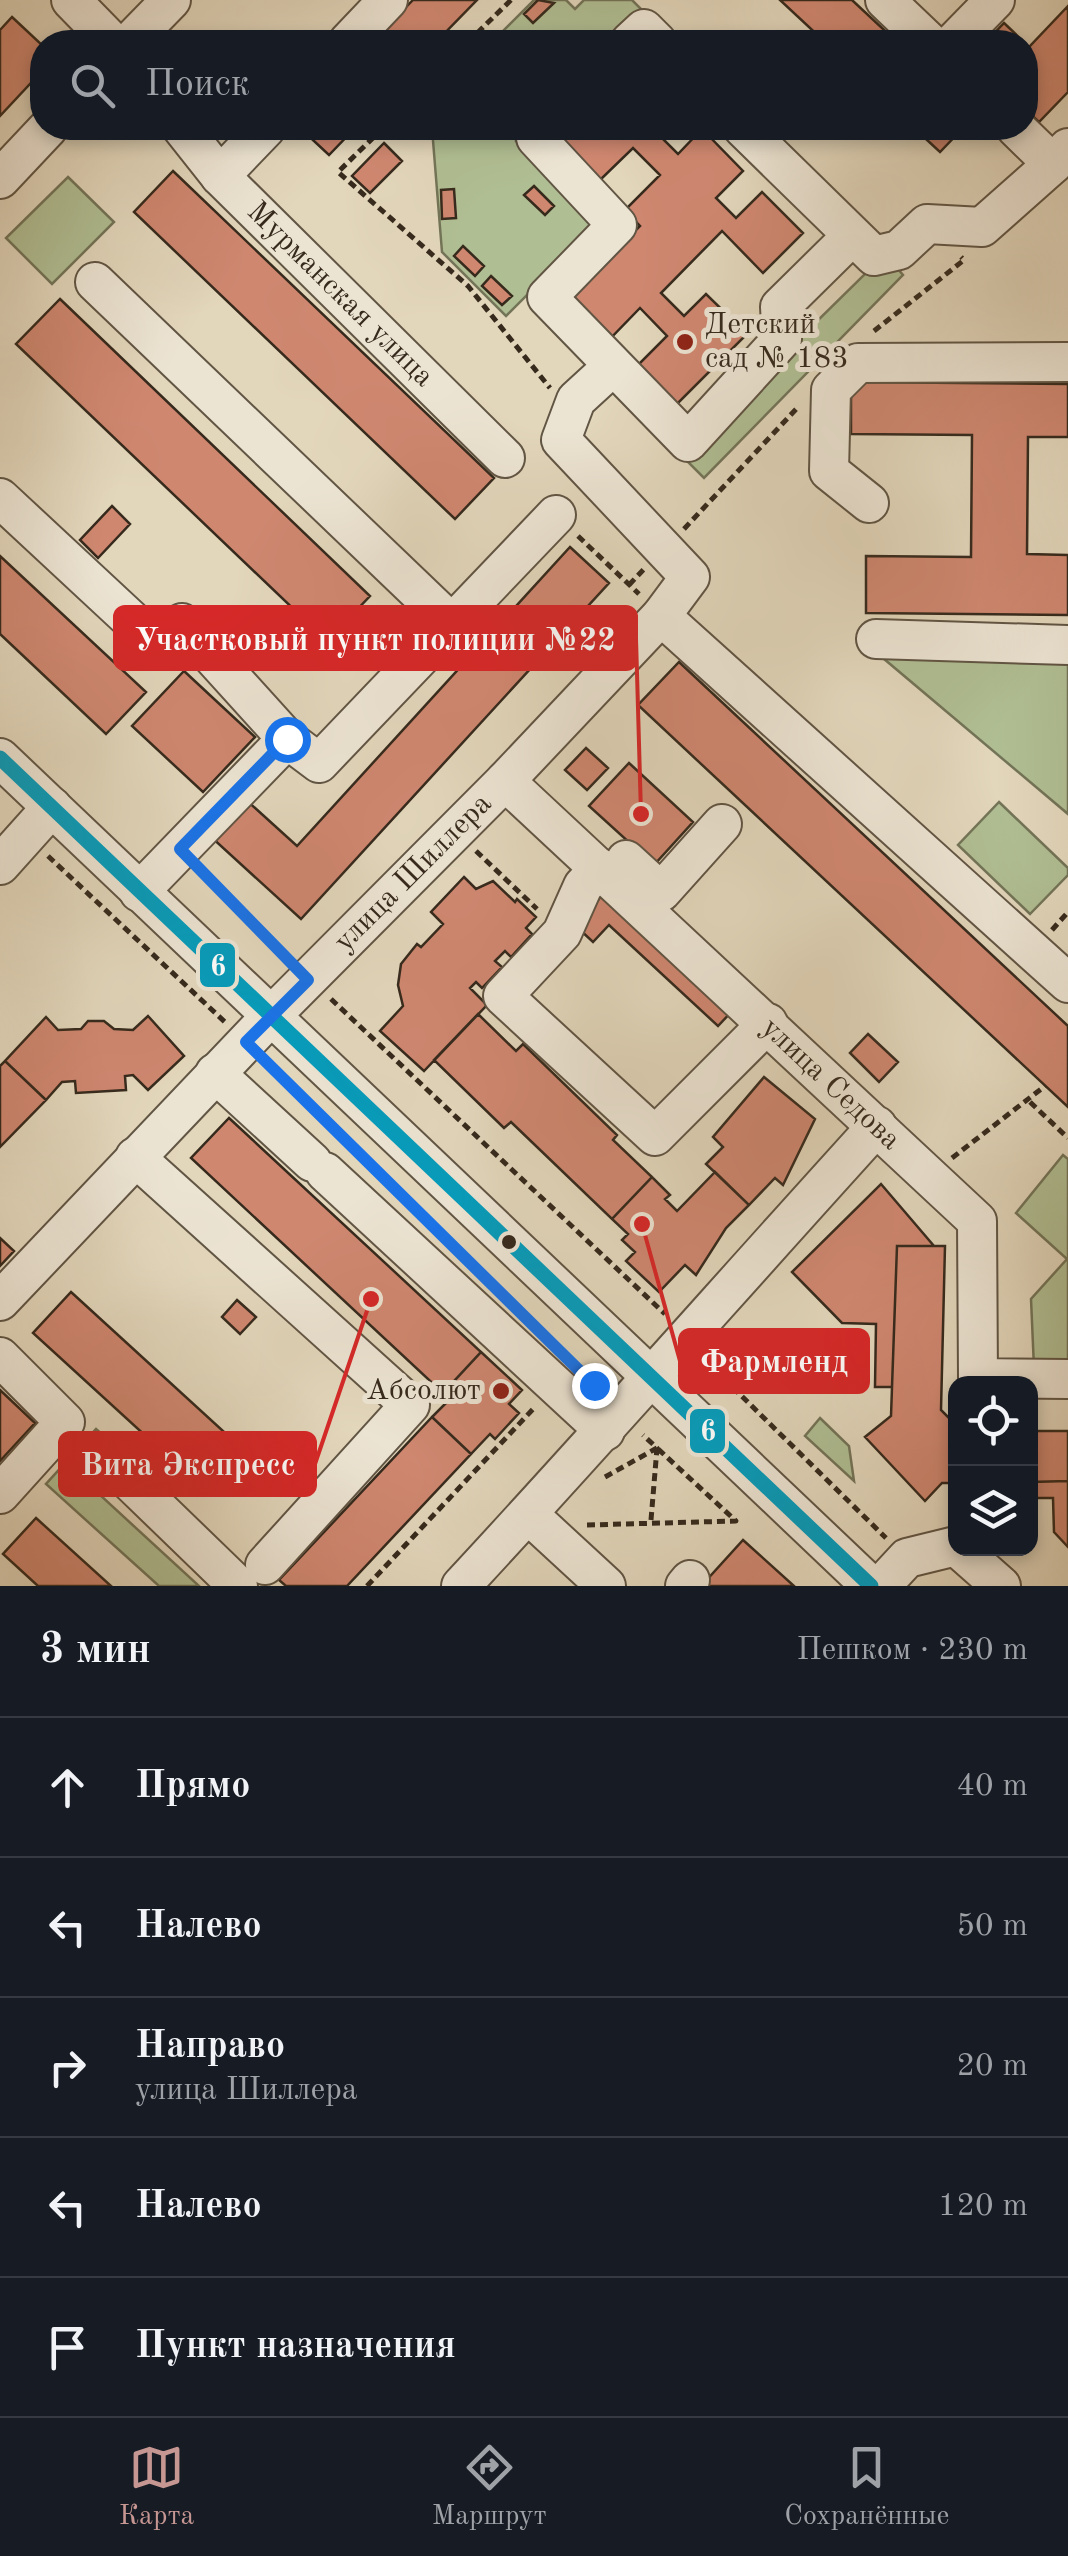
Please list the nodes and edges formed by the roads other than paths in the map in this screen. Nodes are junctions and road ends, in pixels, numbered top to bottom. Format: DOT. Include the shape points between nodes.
graph roads {
  1 [pos="171,0"];
  2 [pos="388,0"];
  3 [pos="886,0"];
  4 [pos="995,0"];
  5 [pos="79,3"];
  6 [pos="102,30"];
  7 [pos="142,30"];
  8 [pos="359,30"];
  9 [pos="917,30"];
  10 [pos="966,30"];
  11 [pos="37,140"];
  12 [pos="192,140"];
  13 [pos="254,140"];
  14 [pos="538,140"];
  15 [pos="755,140"];
  16 [pos="1035,140"];
  17 [pos="1060,156"];
  18 [pos="220,176"];
  19 [pos="0,180"];
  20 [pos="852,236"];
  21 [pos="94,282"];
  22 [pos="1068,362"];
  23 [pos="612,367"];
  24 [pos="506,458"];
  25 [pos="0,498"];
  26 [pos="869,503"];
  27 [pos="556,515"];
  28 [pos="661,616"];
  29 [pos="452,624"];
  30 [pos="876,639"];
  31 [pos="1068,645"];
  32 [pos="287,739"];
  33 [pos="0,758"];
  34 [pos="513,772"];
  35 [pos="52,808"];
  36 [pos="722,824"];
  37 [pos="1,862"];
  38 [pos="600,868"];
  39 [pos="140,892"];
  40 [pos="1068,983"];
  41 [pos="768,1023"];
  42 [pos="258,1029"];
  43 [pos="215,1073"];
  44 [pos="876,1126"];
  45 [pos="135,1157"];
  46 [pos="0,1301"];
  47 [pos="0,1357"];
  48 [pos="1068,1379"];
  49 [pos="651,1381"];
  50 [pos="605,1431"];
  51 [pos="112,1464"];
  52 [pos="0,1494"];
  53 [pos="528,1514"];
  54 [pos="569,1533"];
  55 [pos="948,1550"];
  56 [pos="966,1556"];
  57 [pos="252,1576"];
  58 [pos="461,1586"];
  59 [pos="557,1586"];
  60 [pos="606,1586"];
  61 [pos="870,1586"];
  62 [pos="881,1586"];
  63 [pos="1001,1586"];
  1 -- 7 [label="street"];
  2 -- 8 [label="street"];
  3 -- 9 [label="street"];
  4 -- 10 [label="street"];
  5 -- 6 [label="street"];
  11 -- 19 [label="street"];
  12 -- 18 [label="street, Мурманская улица"];
  13 -- 18 [label="street"];
  14 -- 23 [label="street" via="617,225 547,297"];
  15 -- 20 [label="street"];
  16 -- 17 [label="street"];
  17 -- 20 [label="street" via="982,227 927,224 899,250 874,256"];
  18 -- 24 [label="street, Мурманская улица"];
  20 -- 23 [label="street" via="780,307 782,339 688,442"];
  21 -- 29 [label="street"];
  22 -- 26 [label="street" via="858,362 832,390 829,471"];
  23 -- 28 [label="street, улица Шиллера" via="576,400 561,440 690,577"];
  25 -- 32 [label="street" via="158,644 182,623"];
  27 -- 29 [label="street"];
  28 -- 34 [label="street, улица Шиллера"];
  28 -- 40 [label="street"];
  29 -- 32 [label="street" via="319,764"];
  30 -- 31 [label="street"];
  32 -- 39 [label="street"];
  33 -- 35 [label="street"];
  34 -- 36 [label="street" via="661,892"];
  34 -- 38 [label="street, улица Седова"];
  34 -- 42 [label="street, улица Шиллера"];
  35 -- 37 [label="street"];
  35 -- 39 [label="street"];
  38 -- 41 [label="street, улица Седова"];
  38 -- 41 [label="street" via="583,886 562,933 503,996 655,1136"];
  39 -- 42 [label="street"];
  41 -- 44 [label="street, улица Седова"];
  42 -- 43 [label="street, улица Шиллера"];
  42 -- 49 [label="street"];
  43 -- 45 [label="street, улица Шиллера"];
  43 -- 50 [label="street"];
  44 -- 48 [label="street, улица Седова" via="977,1220 978,1378"];
  44 -- 49 [label="street"];
  45 -- 46 [label="street, улица Шиллера"];
  45 -- 57 [label="street" via="410,1405"];
  47 -- 52 [label="street" via="65,1422"];
  49 -- 50 [label="street"];
  49 -- 61 [label="street"];
  50 -- 53 [label="street"];
  51 -- 57 [label="street"];
  53 -- 54 [label="street"];
  53 -- 58 [label="street"];
  54 -- 59 [label="street"];
  54 -- 60 [label="street"];
  55 -- 62 [label="street" via="907,1558"];
  56 -- 63 [label="street"];
}
